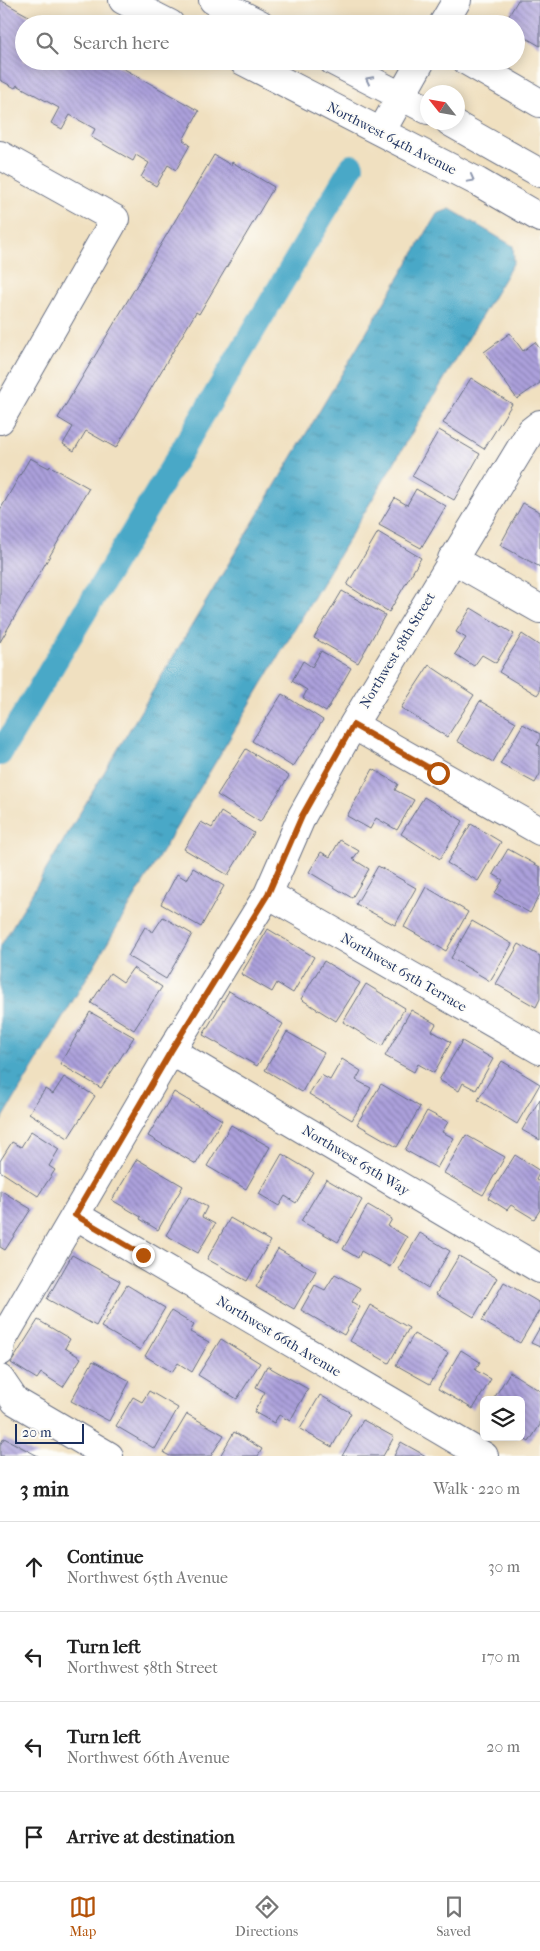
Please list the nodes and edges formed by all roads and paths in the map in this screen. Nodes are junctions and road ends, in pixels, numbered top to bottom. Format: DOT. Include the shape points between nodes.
graph roads {
  1 [pos="123,0"];
  2 [pos="213,0"];
  3 [pos="457,0"];
  4 [pos="152,15"];
  5 [pos="242,15"];
  6 [pos="449,15"];
  7 [pos="260,70"];
  8 [pos="350,70"];
  9 [pos="416,70"];
  10 [pos="483,70"];
  11 [pos="401,96"];
  12 [pos="540,103"];
  13 [pos="420,106"];
  14 [pos="464,130"];
  15 [pos="381,132"];
  16 [pos="0,154"];
  17 [pos="540,173"];
  18 [pos="540,218"];
  19 [pos="0,420"];
  20 [pos="540,424"];
  21 [pos="452,559"];
  22 [pos="540,609"];
  23 [pos="353,725"];
  24 [pos="540,831"];
  25 [pos="268,894"];
  26 [pos="540,1050"];
  27 [pos="171,1051"];
  28 [pos="75,1215"];
  29 [pos="540,1269"];
  30 [pos="0,1352"];
  31 [pos="0,1379"];
  32 [pos="109,1456"];
  33 [pos="484,1456"];
  1 -- 4 [label="street"];
  2 -- 5 [label="street"];
  3 -- 6 [label="street"];
  7 -- 15 [label="street, Northwest 64th Avenue"];
  11 -- 8 [label="street, one-way"];
  9 -- 11 [label="street"];
  10 -- 12 [label="street"];
  11 -- 13 [label="street"];
  11 -- 15 [label="street"];
  14 -- 17 [label="street"];
  15 -- 18 [label="street, Northwest 64th Avenue, one-way"];
  16 -- 19 [label="street" via="114,219"];
  20 -- 21 [label="street, Northwest 58th Street" via="531,431"];
  21 -- 22 [label="street"];
  21 -- 23 [label="street, Northwest 58th Street"];
  23 -- 24 [label="street"];
  23 -- 25 [label="street, Northwest 58th Street" via="302,816"];
  25 -- 26 [label="street, Northwest 65th Terrace"];
  25 -- 27 [label="street, Northwest 58th Street"];
  27 -- 28 [label="street, Northwest 58th Street"];
  27 -- 29 [label="street, Northwest 65th Way"];
  28 -- 30 [label="street, Northwest 58th Street" via="1,1342"];
  28 -- 33 [label="street, Northwest 66th Avenue"];
  31 -- 32 [label="street" via="14,1401"];
}
